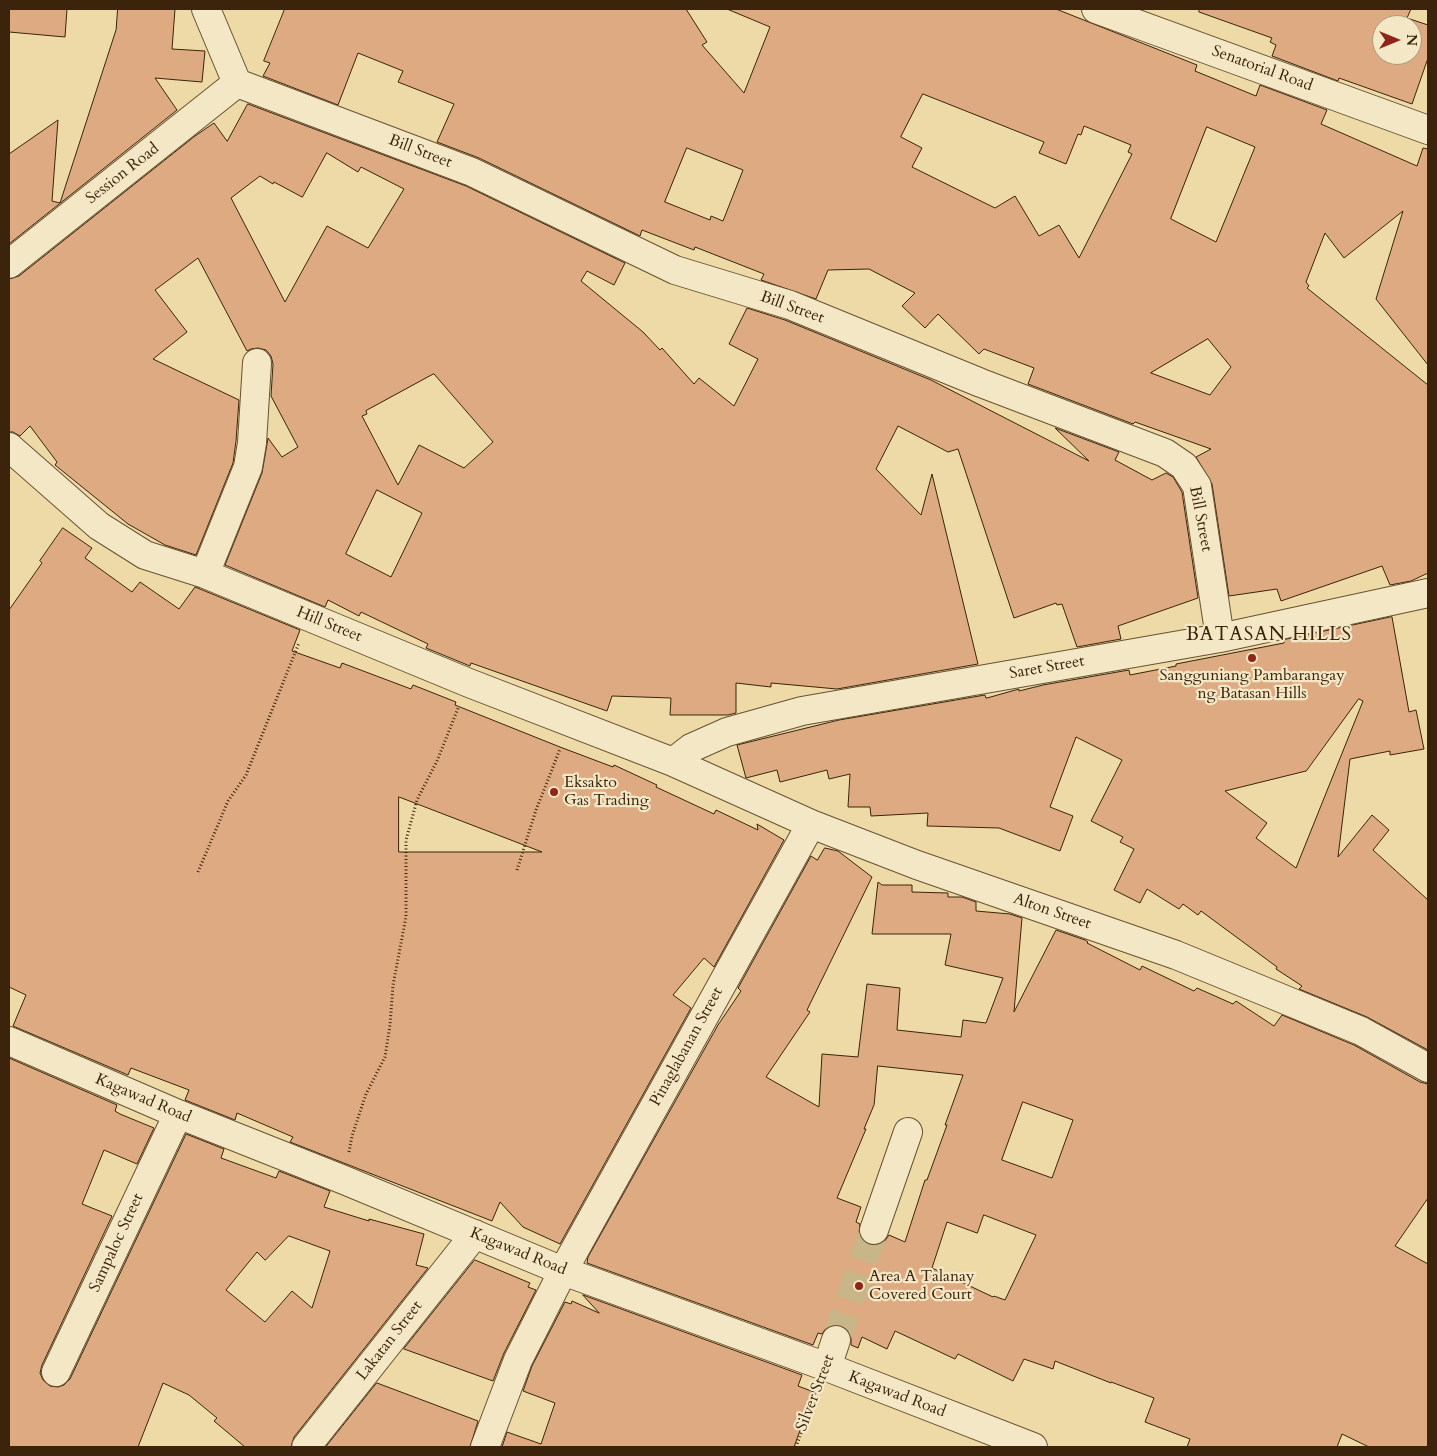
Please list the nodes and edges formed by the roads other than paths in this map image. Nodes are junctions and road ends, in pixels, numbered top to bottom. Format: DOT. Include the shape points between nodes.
graph roads {
  1 [pos="206,9"];
  2 [pos="1096,9"];
  3 [pos="237,83"];
  4 [pos="1428,130"];
  5 [pos="9,264"];
  6 [pos="257,363"];
  7 [pos="9,448"];
  8 [pos="205,574"];
  9 [pos="1428,592"];
  10 [pos="1220,638"];
  11 [pos="673,762"];
  12 [pos="811,824"];
  13 [pos="9,1041"];
  14 [pos="1428,1068"];
  15 [pos="178,1114"];
  16 [pos="908,1132"];
  17 [pos="874,1230"];
  18 [pos="475,1234"];
  19 [pos="563,1271"];
  20 [pos="836,1340"];
  21 [pos="827,1367"];
  22 [pos="56,1372"];
  23 [pos="306,1447"];
  24 [pos="486,1447"];
  25 [pos="1033,1447"];
  1 -- 3 [label="street"];
  2 -- 4 [label="street, Senatorial Road"];
  3 -- 5 [label="street, Session Road"];
  3 -- 10 [label="street, Bill Street" via="472,172 675,270 790,305 980,383 1165,453 1184,466 1197,486"];
  6 -- 8 [label="street" via="248,467"];
  7 -- 8 [label="street, Hill Street" via="99,526 145,555"];
  8 -- 11 [label="street, Hill Street" via="469,683"];
  9 -- 10 [label="street, Saret Street"];
  10 -- 11 [label="street, Saret Street" via="802,710 727,732 691,748"];
  11 -- 12 [label="street, Alton Street"];
  12 -- 14 [label="street, Alton Street" via="1176,955 1361,1031"];
  12 -- 19 [label="street, Pinaglabanan Street"];
  13 -- 15 [label="street, Kagawad Road"];
  15 -- 18 [label="street, Kagawad Road"];
  15 -- 22 [label="street, Sampaloc Street"];
  16 -- 17 [label="street"];
  18 -- 19 [label="street, Kagawad Road"];
  18 -- 23 [label="street, Lakatan Street"];
  19 -- 21 [label="street, Kagawad Road"];
  19 -- 24 [label="street, Pinaglabanan Street" via="518,1360"];
  20 -- 21 [label="street, Silver Street"];
  21 -- 25 [label="street, Kagawad Road"];
}
